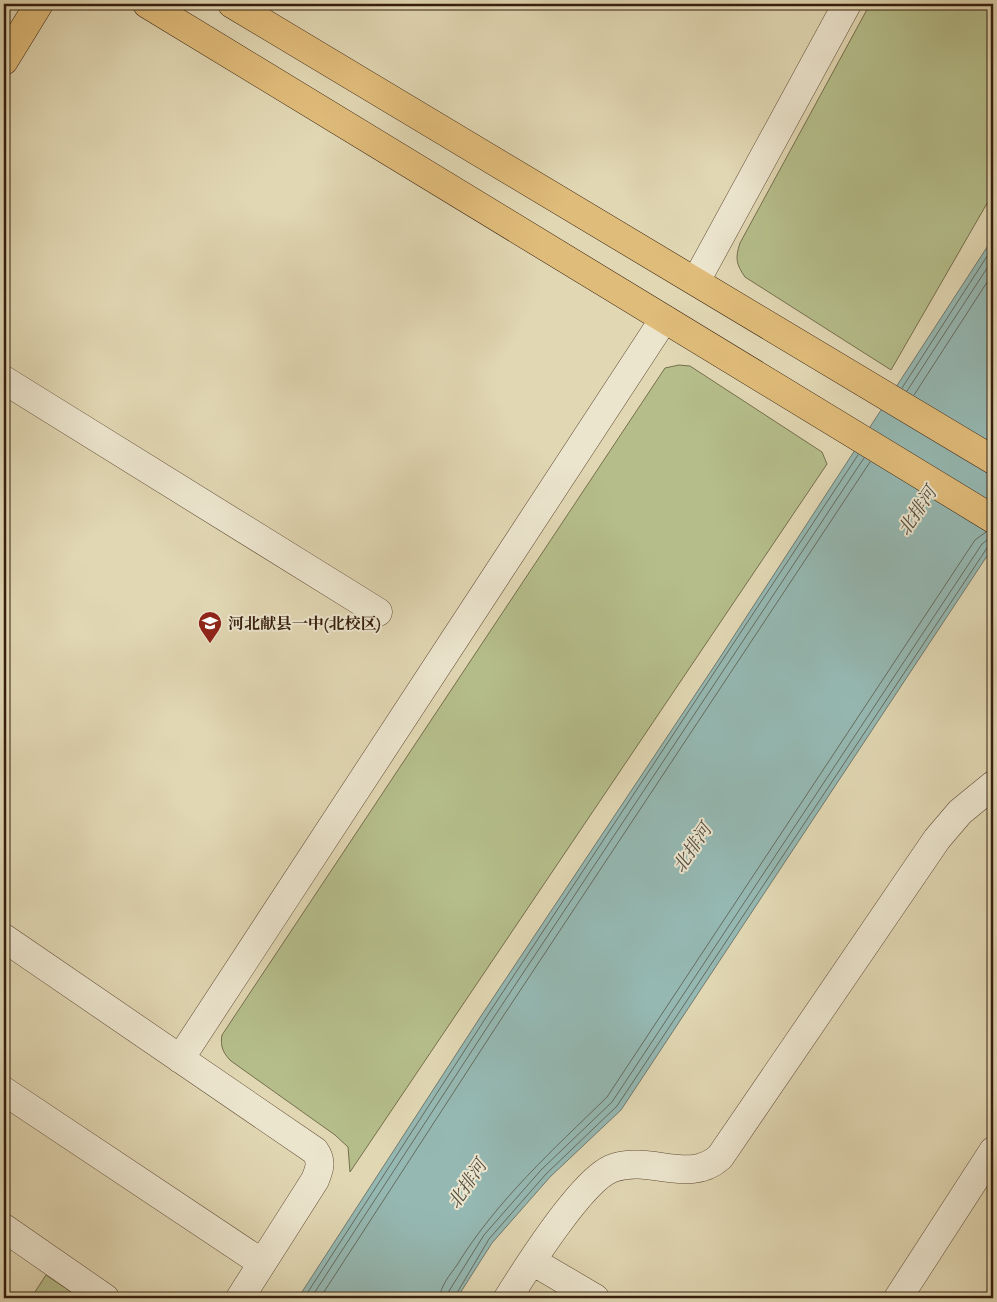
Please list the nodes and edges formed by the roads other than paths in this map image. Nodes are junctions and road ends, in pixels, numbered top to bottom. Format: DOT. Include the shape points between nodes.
graph roads {
  1 [pos="40,4"];
  2 [pos="147,4"];
  3 [pos="232,4"];
  4 [pos="847,4"];
  5 [pos="246,11"];
  6 [pos="4,61"];
  7 [pos="696,281"];
  8 [pos="664,320"];
  9 [pos="4,380"];
  10 [pos="993,460"];
  11 [pos="993,519"];
  12 [pos="378,612"];
  13 [pos="993,785"];
  14 [pos="4,938"];
  15 [pos="180,1059"];
  16 [pos="4,1091"];
  17 [pos="993,1151"];
  18 [pos="4,1228"];
  19 [pos="532,1261"];
  20 [pos="262,1263"];
  21 [pos="105,1298"];
  22 [pos="240,1298"];
  23 [pos="508,1298"];
  24 [pos="595,1298"];
  25 [pos="898,1298"];
  1 -- 6 [label="main road"];
  2 -- 8 [label="main road"];
  3 -- 5 [label="main road"];
  4 -- 7 [label="street"];
  5 -- 7 [label="main road"];
  7 -- 10 [label="main road"];
  8 -- 11 [label="main road"];
  8 -- 15 [label="street"];
  9 -- 12 [label="street"];
  13 -- 19 [label="street" via="960,812 937,839 720,1157 704,1169 694,1171 645,1164 612,1168 589,1185"];
  14 -- 15 [label="street"];
  15 -- 20 [label="street" via="315,1151 320,1158 316,1180"];
  16 -- 20 [label="street"];
  17 -- 25 [label="street"];
  18 -- 21 [label="street"];
  19 -- 23 [label="street"];
  19 -- 24 [label="street"];
  20 -- 22 [label="street"];
}
